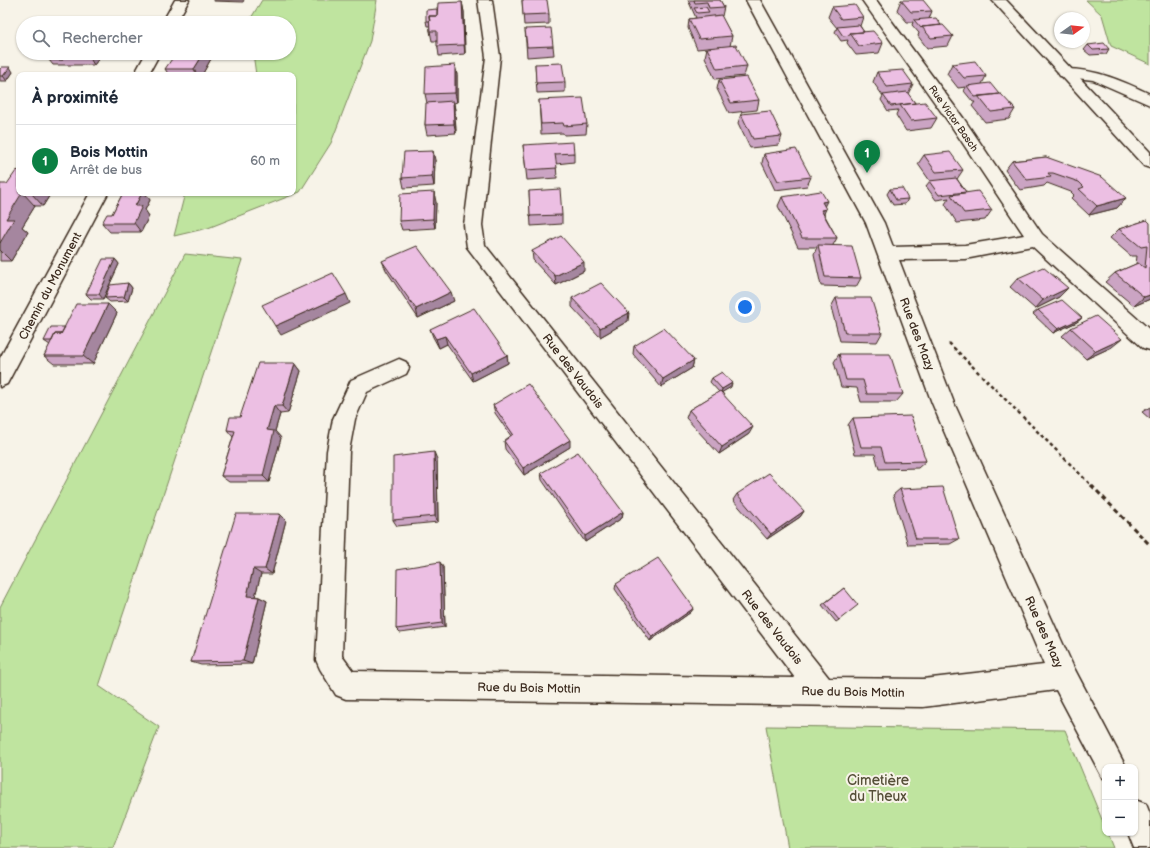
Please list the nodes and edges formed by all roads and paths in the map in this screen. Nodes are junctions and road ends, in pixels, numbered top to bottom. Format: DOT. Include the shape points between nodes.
graph roads {
  1 [pos="182,0"];
  2 [pos="485,0"];
  3 [pos="753,0"];
  4 [pos="869,0"];
  5 [pos="998,0"];
  6 [pos="173,16"];
  7 [pos="149,60"];
  8 [pos="143,72"];
  9 [pos="1065,73"];
  10 [pos="1150,100"];
  11 [pos="1150,162"];
  12 [pos="98,196"];
  13 [pos="1036,239"];
  14 [pos="887,254"];
  15 [pos="948,342"];
  16 [pos="1150,342"];
  17 [pos="399,368"];
  18 [pos="0,378"];
  19 [pos="1150,545"];
  20 [pos="1063,676"];
  21 [pos="823,692"];
  22 [pos="1110,764"];
  23 [pos="1138,822"];
  24 [pos="1150,848"];
  1 -- 6 [label="street"];
  2 -- 21 [label="street, Rue des Vaudois" via="493,57 473,225 476,247"];
  3 -- 14 [label="street, Rue des Mazy" via="875,224"];
  4 -- 13 [label="street, Rue Victor Basch" via="958,123"];
  5 -- 9 [label="street"];
  7 -- 8 [label="street"];
  9 -- 10 [label="street" via="1092,75"];
  9 -- 11 [label="street"];
  12 -- 18 [label="street, Chemin du Monument"];
  13 -- 14 [label="street" via="965,252"];
  13 -- 16 [label="street, Rue Victor Basch"];
  14 -- 20 [label="street, Rue des Mazy" via="943,402"];
  15 -- 19 [label="path"];
  17 -- 21 [label="street, Rue du Bois Mottin" via="359,386 344,419 338,451 329,660 346,685"];
  20 -- 21 [label="street, Rue du Bois Mottin" via="923,692"];
  20 -- 22 [label="street, Rue des Mazy"];
  23 -- 24 [label="street"];
}
